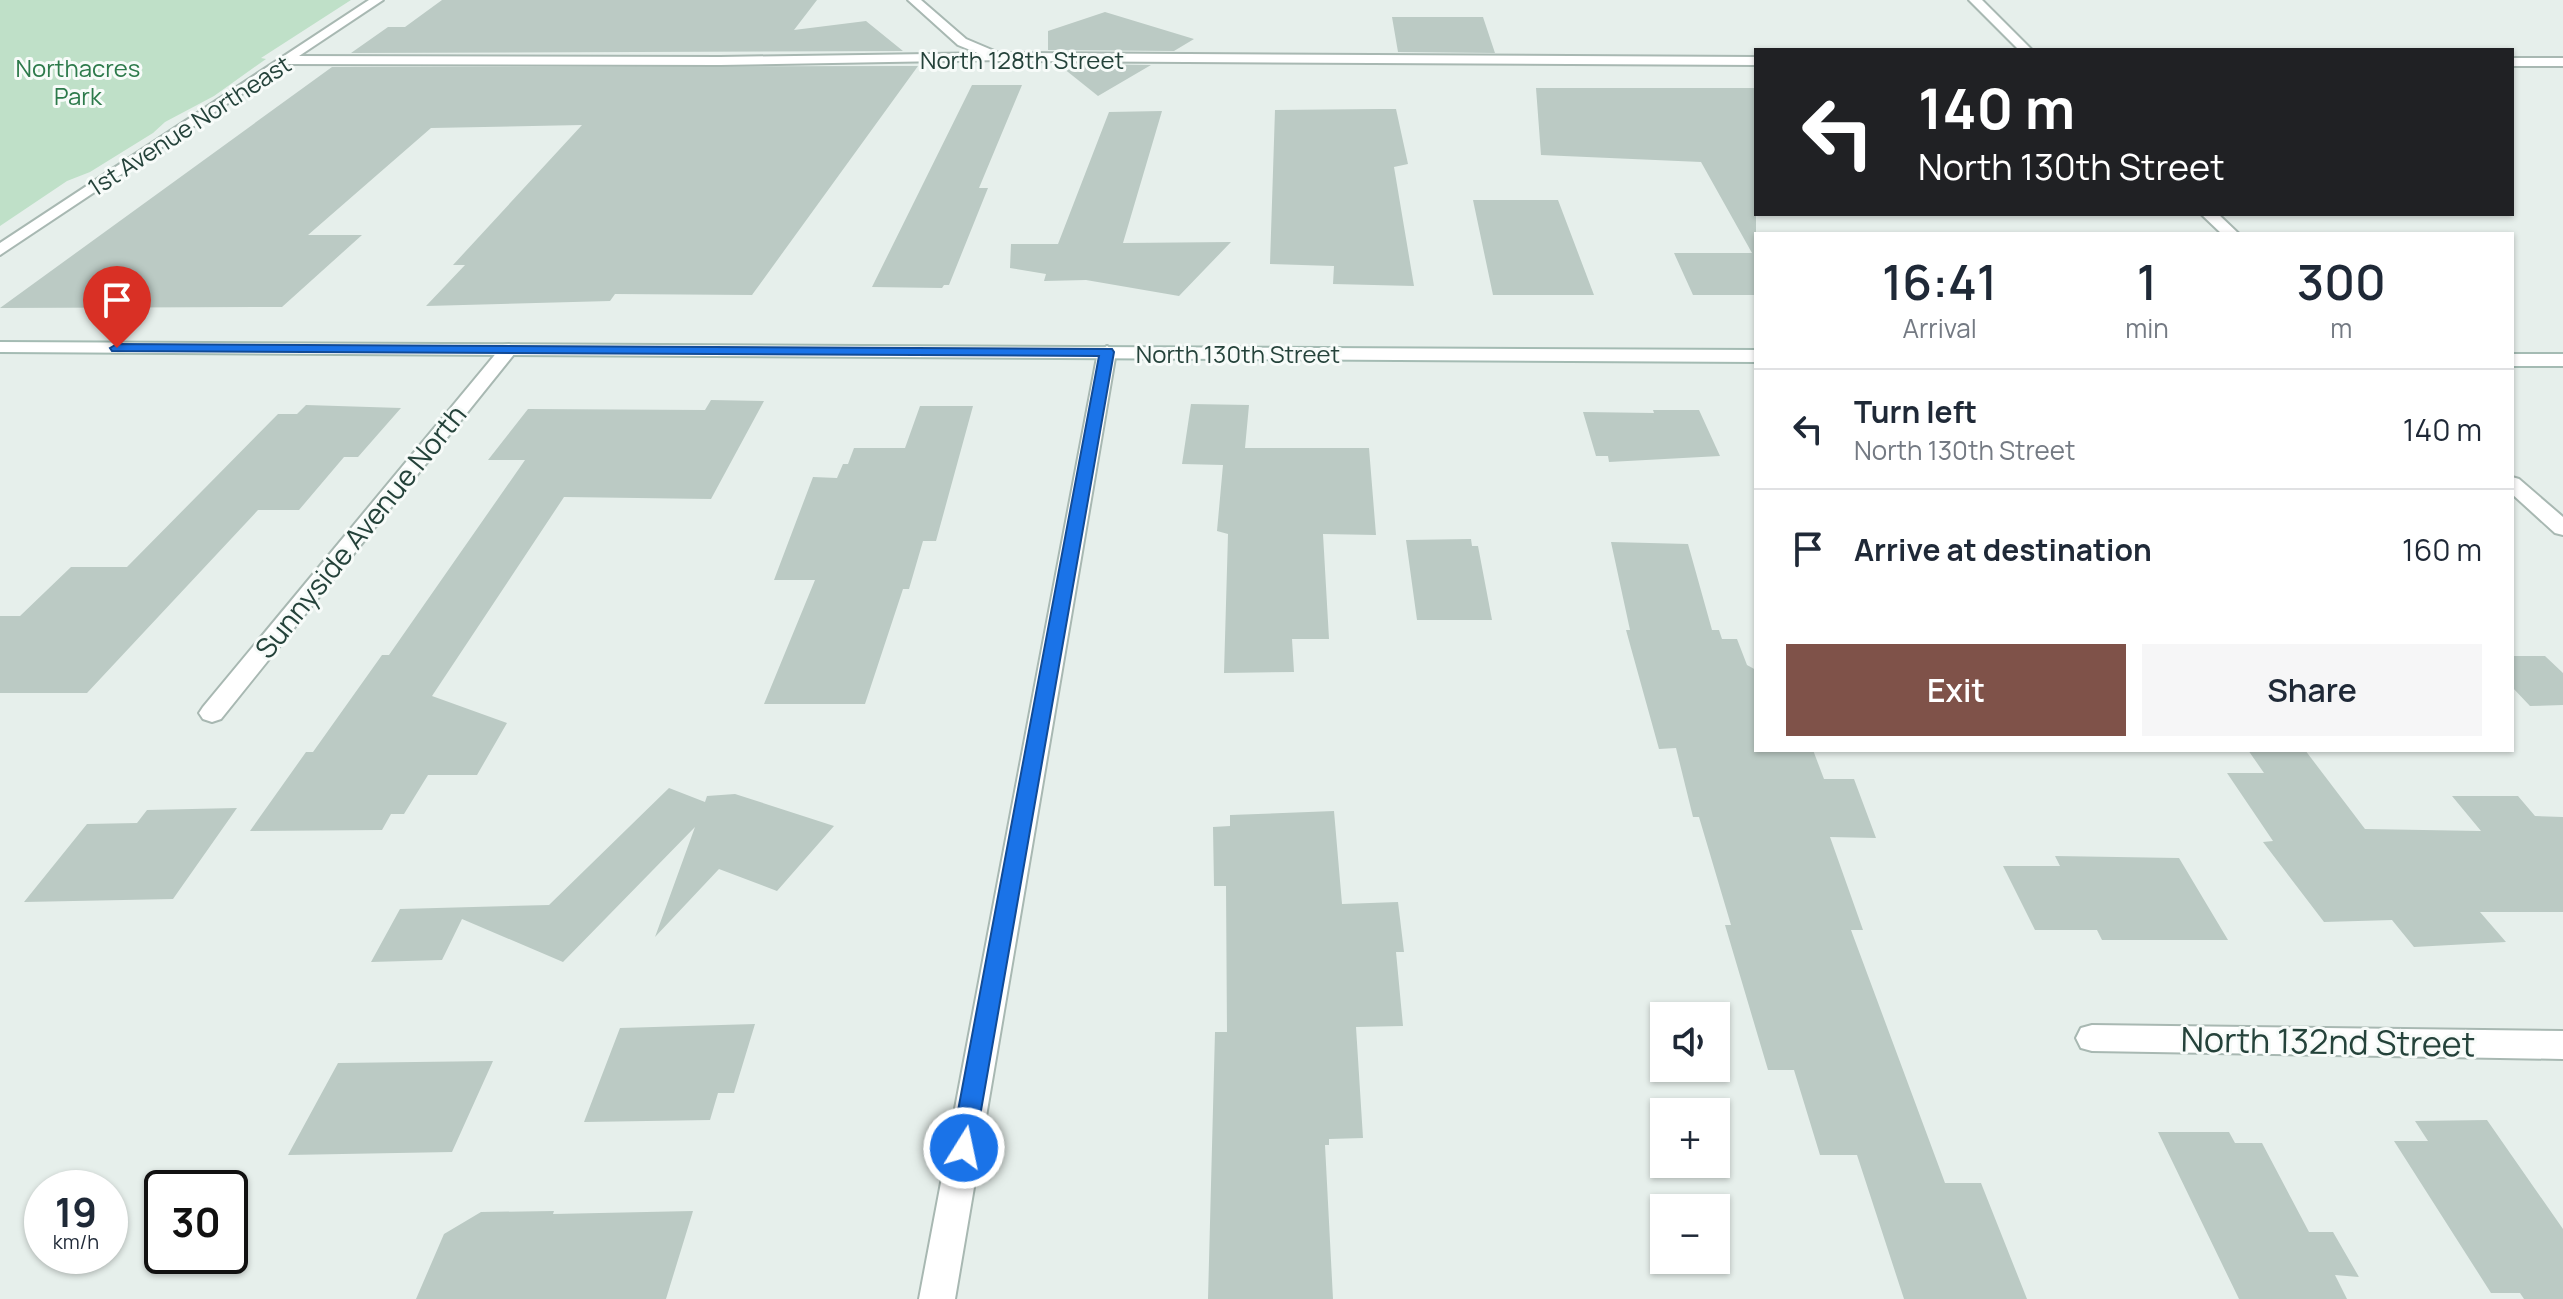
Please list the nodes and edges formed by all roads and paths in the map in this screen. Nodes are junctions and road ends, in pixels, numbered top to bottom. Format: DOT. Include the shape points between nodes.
graph roads {
  1 [pos="377,0"];
  2 [pos="914,0"];
  3 [pos="1975,0"];
  4 [pos="2024,48"];
  5 [pos="997,57"];
  6 [pos="288,60"];
  7 [pos="1754,61"];
  8 [pos="2514,62"];
  9 [pos="2563,62"];
  10 [pos="2211,216"];
  11 [pos="2229,232"];
  12 [pos="0,250"];
  13 [pos="0,347"];
  14 [pos="509,349"];
  15 [pos="1107,352"];
  16 [pos="1754,356"];
  17 [pos="2514,360"];
  18 [pos="2563,360"];
  19 [pos="2514,485"];
  20 [pos="2563,528"];
  21 [pos="212,713"];
  22 [pos="2092,1038"];
  23 [pos="2563,1045"];
  24 [pos="937,1299"];
  1 -- 6 [label="street, 1st Avenue Northeast"];
  2 -- 5 [label="street" via="962,42"];
  3 -- 4 [label="street"];
  5 -- 6 [label="street, North 128th Street"];
  5 -- 7 [label="street, North 128th Street"];
  6 -- 12 [label="street, 1st Avenue Northeast"];
  8 -- 9 [label="street"];
  10 -- 11 [label="street"];
  13 -- 14 [label="street, North 130th Street"];
  14 -- 15 [label="street, North 130th Street"];
  14 -- 21 [label="street, Sunnyside Avenue North"];
  15 -- 16 [label="street, North 130th Street"];
  15 -- 24 [label="street"];
  17 -- 18 [label="street"];
  19 -- 20 [label="street"];
  22 -- 23 [label="street, North 132nd Street"];
}
